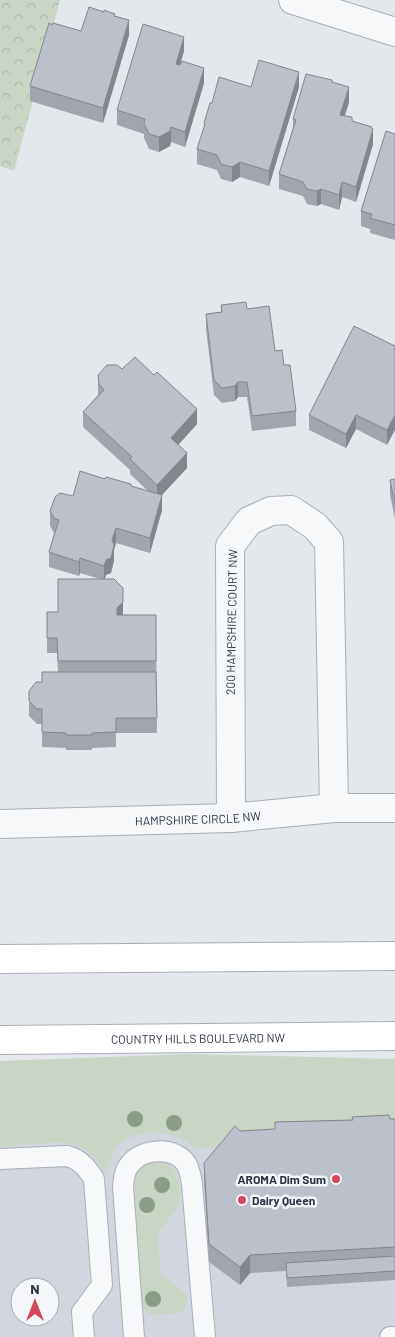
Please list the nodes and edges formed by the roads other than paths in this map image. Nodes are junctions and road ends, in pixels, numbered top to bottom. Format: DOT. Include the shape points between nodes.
graph roads {
  1 [pos="293,0"];
  2 [pos="395,32"];
  3 [pos="334,808"];
  4 [pos="395,808"];
  5 [pos="231,818"];
  6 [pos="0,824"];
  7 [pos="395,956"];
  8 [pos="0,960"];
  9 [pos="395,1036"];
  10 [pos="0,1040"];
  11 [pos="0,1159"];
  12 [pos="84,1337"];
  13 [pos="134,1337"];
  14 [pos="205,1337"];
  15 [pos="390,1337"];
  16 [pos="395,1337"];
  1 -- 2 [label="street"];
  3 -- 4 [label="street, HAMPSHIRE CIRCLE NW"];
  3 -- 5 [label="street, HAMPSHIRE CIRCLE NW"];
  3 -- 5 [label="street, 200 HAMPSHIRE COURT NW" via="329,542 315,526 291,510 271,512 249,521 230,546"];
  5 -- 6 [label="street, HAMPSHIRE CIRCLE NW"];
  7 -- 8 [label="main road"];
  9 -- 10 [label="main road, COUNTRY HILLS BOULEVARD NW"];
  11 -- 12 [label="lane" via="67,1156 82,1163 94,1179 102,1285 82,1312"];
  13 -- 14 [label="lane" via="124,1175 129,1164 138,1157 161,1151 173,1153 188,1166"];
  15 -- 16 [label="lane"];
}
